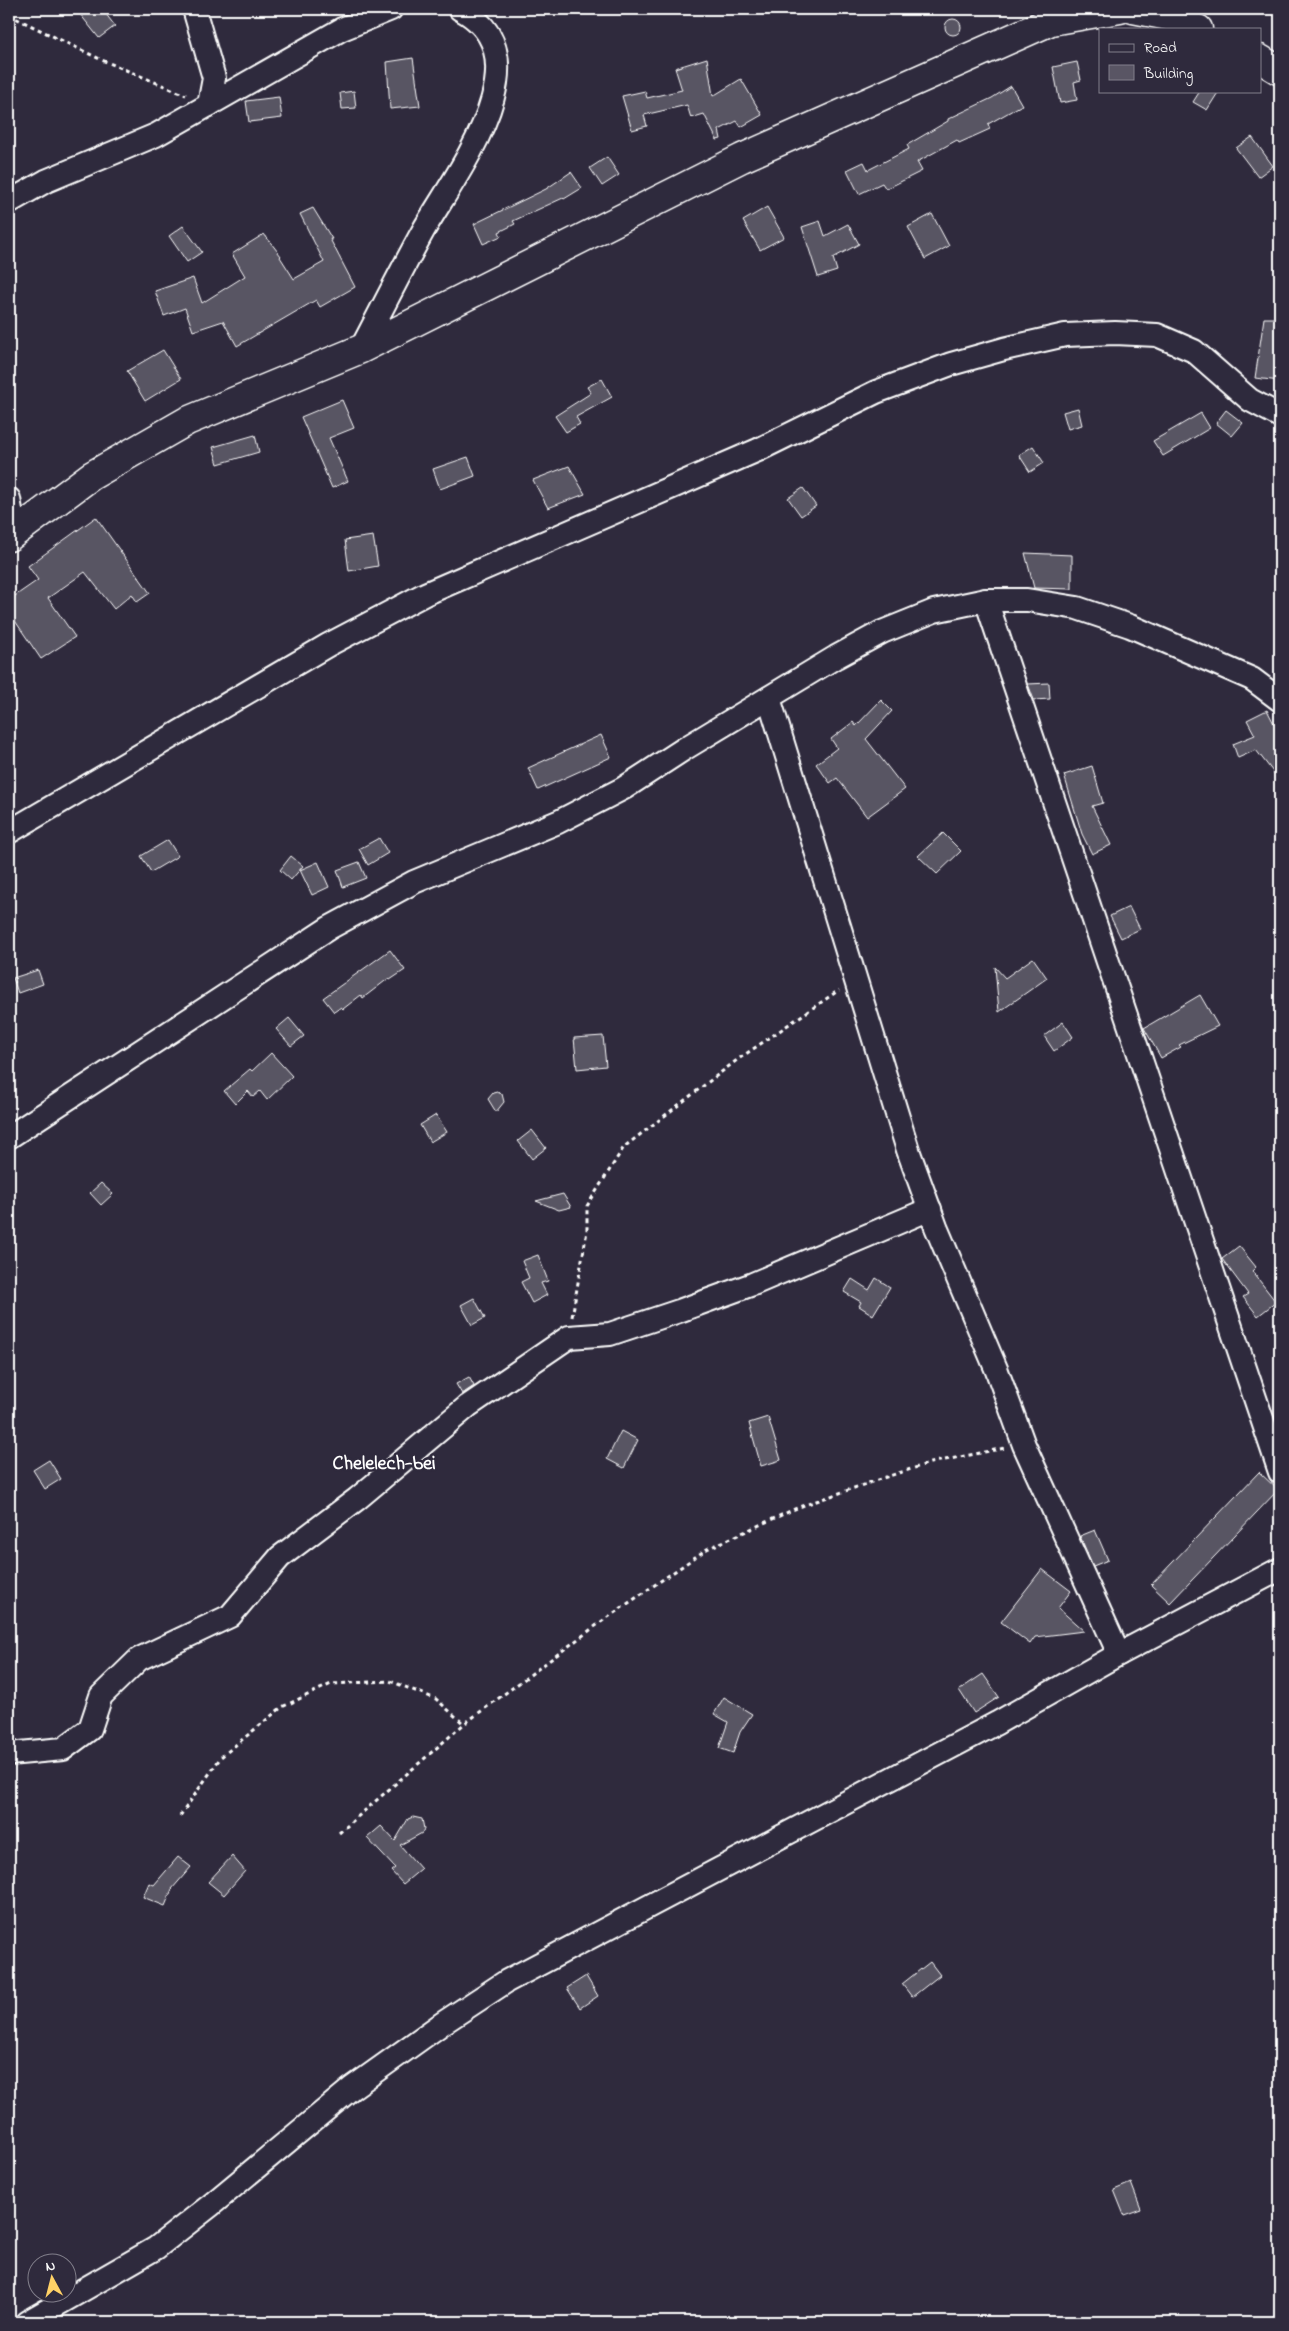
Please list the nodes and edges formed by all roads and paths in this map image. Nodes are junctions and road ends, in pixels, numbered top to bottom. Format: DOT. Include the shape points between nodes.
graph roads {
  1 [pos="194,9"];
  2 [pos="391,9"];
  3 [pos="460,9"];
  4 [pos="1120,9"];
  5 [pos="1133,9"];
  6 [pos="9,15"];
  7 [pos="1196,28"];
  8 [pos="209,105"];
  9 [pos="9,202"];
  10 [pos="361,348"];
  11 [pos="1280,416"];
  12 [pos="9,499"];
  13 [pos="12,535"];
  14 [pos="986,600"];
  15 [pos="769,698"];
  16 [pos="1280,700"];
  17 [pos="9,832"];
  18 [pos="854,980"];
  19 [pos="9,1137"];
  20 [pos="930,1209"];
  21 [pos="569,1337"];
  22 [pos="1024,1445"];
  23 [pos="1280,1472"];
  24 [pos="1280,1570"];
  25 [pos="1119,1654"];
  26 [pos="464,1724"];
  27 [pos="9,1754"];
  28 [pos="180,1816"];
  29 [pos="339,1833"];
  30 [pos="27,2322"];
  1 -- 8 [label="street" via="214,78"];
  2 -- 8 [label="street" via="342,29"];
  3 -- 10 [label="street" via="487,32 498,60 494,94 479,138 423,231"];
  4 -- 10 [label="main road" via="1051,21 760,150"];
  5 -- 7 [label="main road" via="1168,16"];
  6 -- 8 [label="path" via="102,60"];
  8 -- 9 [label="street" via="156,135 46,181"];
  10 -- 13 [label="main road" via="187,421 91,476"];
  11 -- 17 [label="street" via="1250,400 1194,351 1157,335 1065,335 951,364 876,392 758,450 425,594 328,645"];
  12 -- 13 [label="street"];
  14 -- 15 [label="street" via="934,611 882,632"];
  14 -- 16 [label="street" via="1027,600 1077,608 1130,626 1252,679"];
  14 -- 23 [label="street"];
  15 -- 18 [label="street"];
  15 -- 19 [label="street" via="624,788 558,822 414,882 329,928"];
  18 -- 20 [label="street"];
  18 -- 21 [label="path" via="737,1060 624,1147 587,1206 587,1231"];
  20 -- 21 [label="street" via="688,1308 610,1334"];
  20 -- 22 [label="street"];
  21 -- 27 [label="street" via="468,1406 357,1499 280,1557 230,1616 139,1660 101,1696 90,1728 63,1749"];
  22 -- 25 [label="street"];
  22 -- 26 [label="path" via="977,1452 886,1477 799,1507 707,1549 600,1622"];
  24 -- 25 [label="street"];
  25 -- 30 [label="street" via="997,1723 507,1981 352,2088 156,2248"];
  26 -- 28 [label="path" via="436,1699 390,1681 331,1684 282,1707 221,1757"];
  26 -- 29 [label="path"];
}
